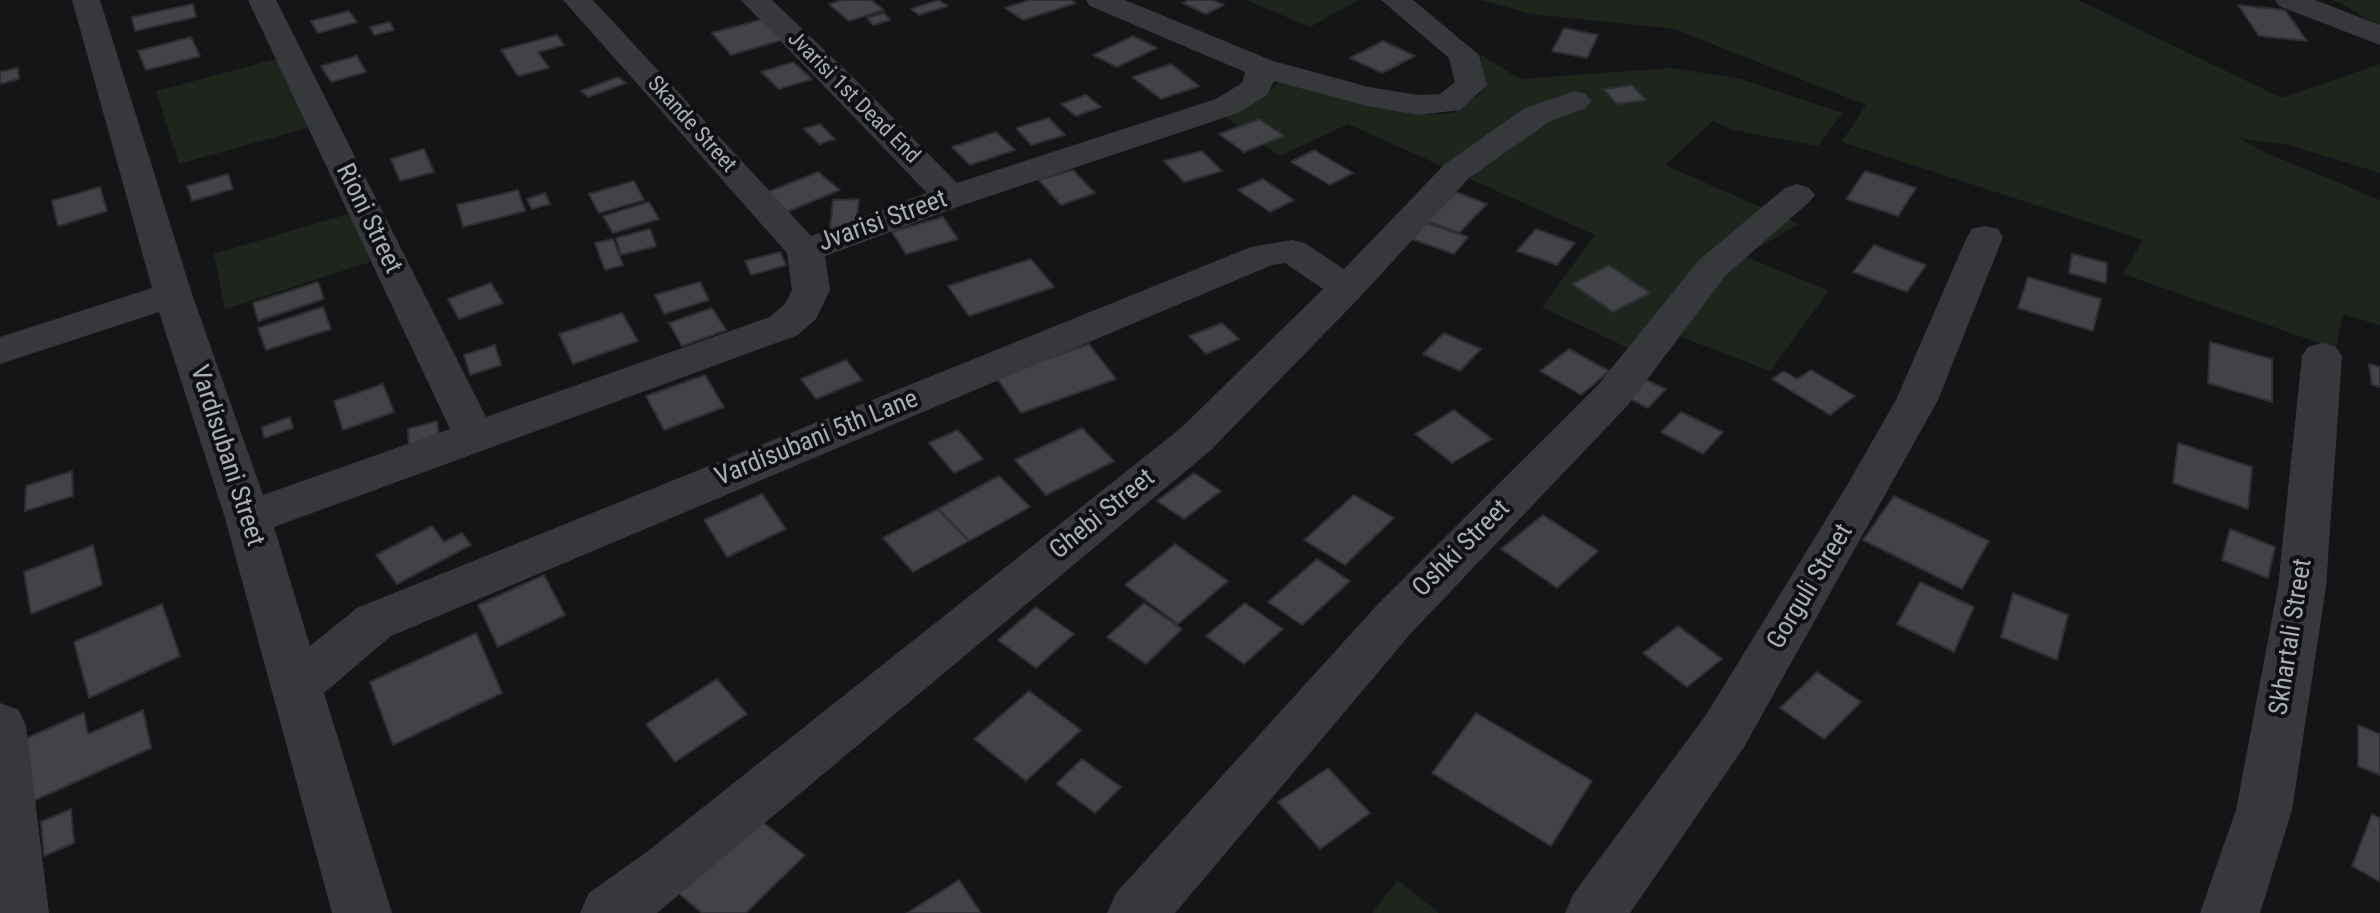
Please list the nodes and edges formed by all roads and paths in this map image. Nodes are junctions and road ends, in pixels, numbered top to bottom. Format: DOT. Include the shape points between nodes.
graph roads {
  1 [pos="86,0"];
  2 [pos="262,0"];
  3 [pos="577,0"];
  4 [pos="755,0"];
  5 [pos="1100,0"];
  6 [pos="1395,0"];
  7 [pos="2289,0"];
  8 [pos="2380,36"];
  9 [pos="1262,68"];
  10 [pos="1575,101"];
  11 [pos="1797,195"];
  12 [pos="950,197"];
  13 [pos="1985,237"];
  14 [pos="805,251"];
  15 [pos="1347,288"];
  16 [pos="173,294"];
  17 [pos="0,351"];
  18 [pos="2322,356"];
  19 [pos="475,437"];
  20 [pos="248,518"];
  21 [pos="297,686"];
  22 [pos="0,726"];
  23 [pos="19,913"];
  24 [pos="362,913"];
  25 [pos="610,913"];
  26 [pos="1137,913"];
  27 [pos="1595,913"];
  28 [pos="2230,913"];
  1 -- 16 [label="street, Vardisubani Street"];
  2 -- 19 [label="street, Rioni Street"];
  3 -- 14 [label="street, Skande Street"];
  4 -- 12 [label="street, Jvarisi 1st Dead End"];
  5 -- 9 [label="street"];
  6 -- 9 [label="street" via="1464,55 1471,85 1449,103 1418,105 1367,96"];
  7 -- 8 [label="street"];
  9 -- 12 [label="street, Jvarisi Street" via="1256,88 1227,106"];
  10 -- 15 [label="street, Ghebi Street" via="1537,115 1457,171"];
  11 -- 26 [label="street, Oshki Street" via="1712,268 1613,395 1395,618"];
  12 -- 14 [label="street, Jvarisi Street"];
  13 -- 27 [label="street, Gorguli Street" via="1917,400 1862,499 1725,731"];
  14 -- 19 [label="street, Jvarisi Street" via="811,290 802,310 784,326"];
  15 -- 21 [label="street, Vardisubani 5th Lane" via="1292,251 1264,255 374,622"];
  15 -- 25 [label="street, Ghebi Street" via="1196,439"];
  16 -- 17 [label="street"];
  16 -- 20 [label="street, Vardisubani Street"];
  18 -- 28 [label="street, Skhartali Street" via="2299,602 2264,810"];
  19 -- 20 [label="street, Jvarisi Street"];
  20 -- 21 [label="street, Vardisubani Street"];
  21 -- 24 [label="street, Vardisubani Street"];
  22 -- 23 [label="street"];
}
